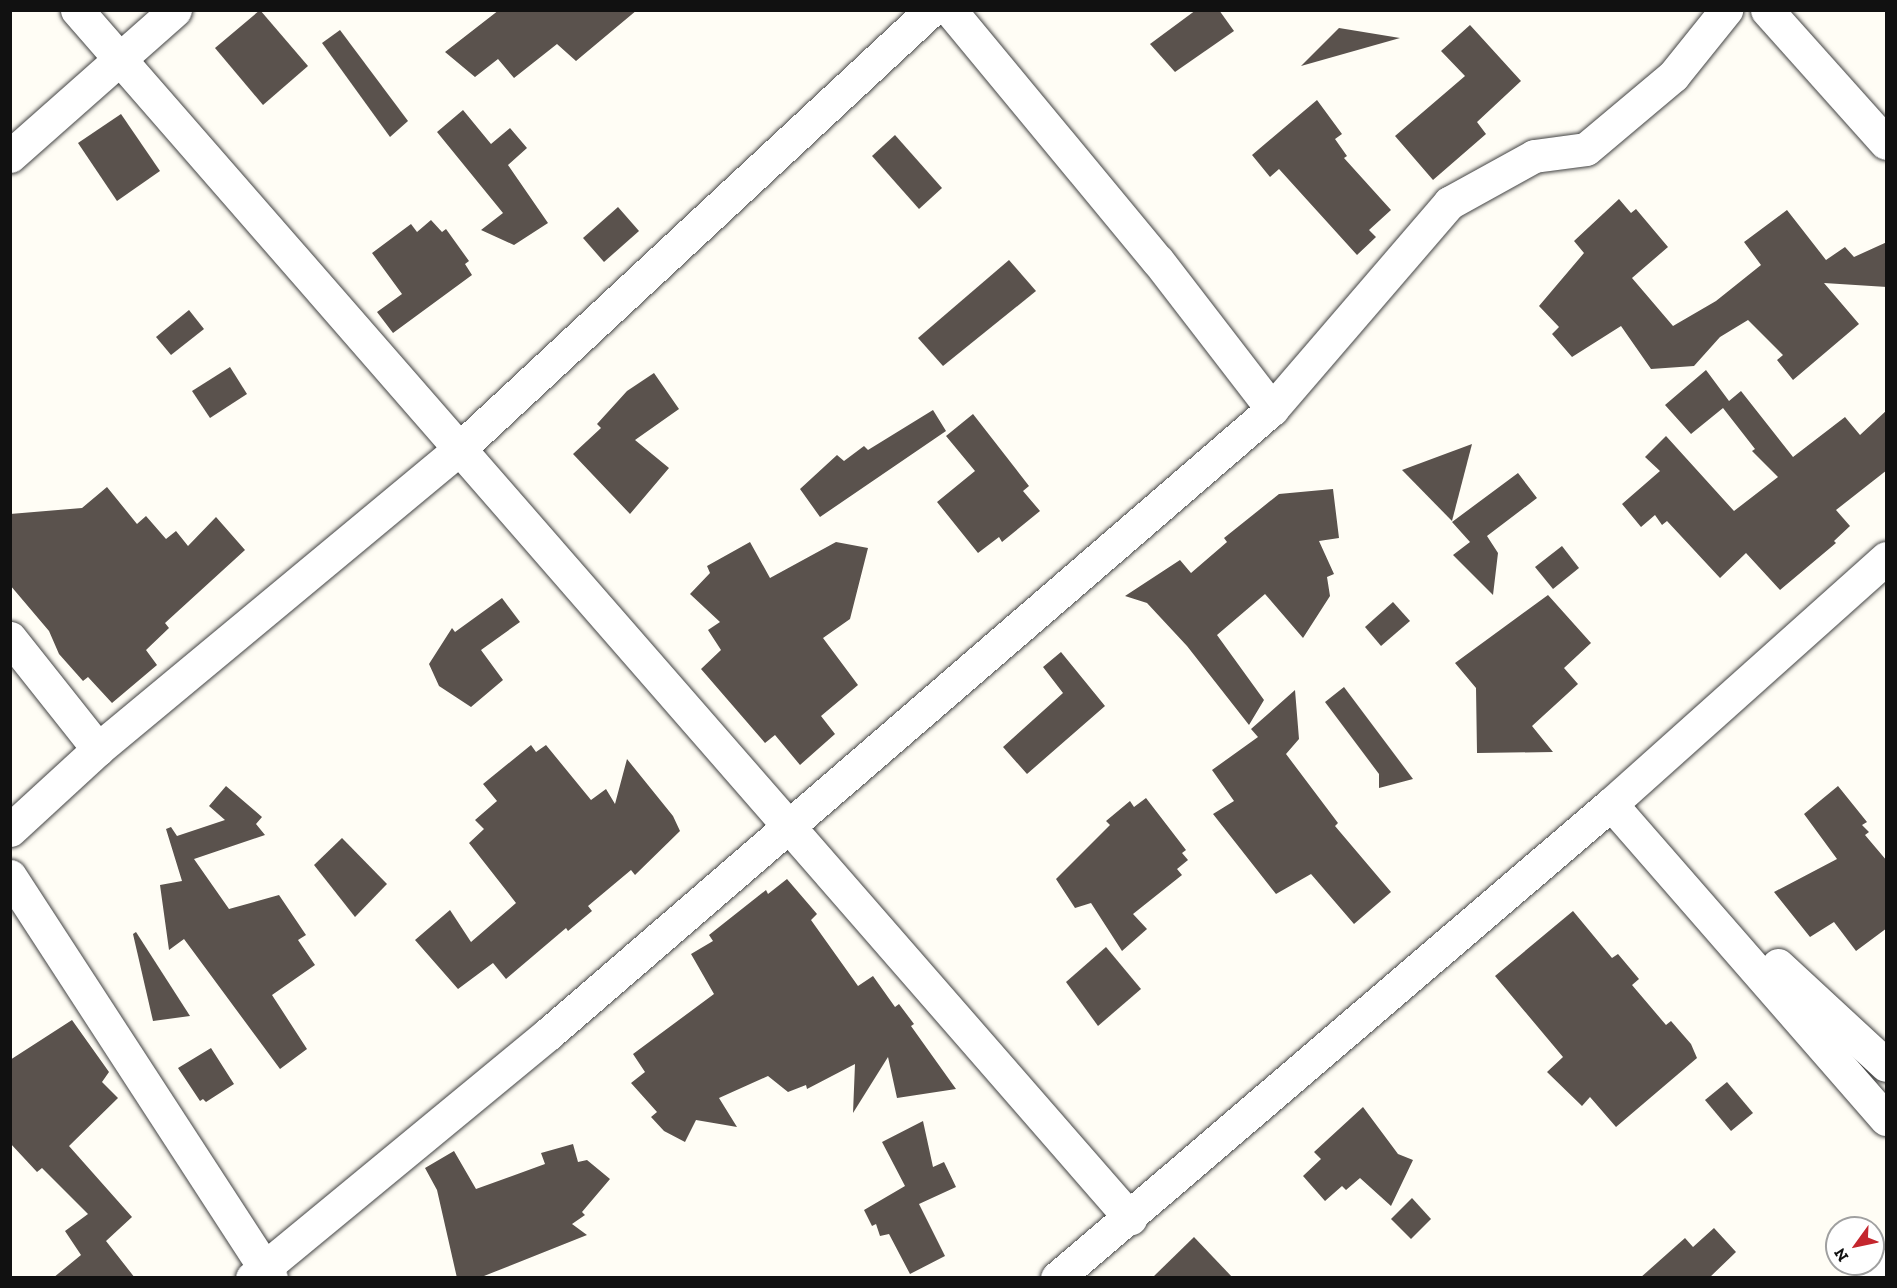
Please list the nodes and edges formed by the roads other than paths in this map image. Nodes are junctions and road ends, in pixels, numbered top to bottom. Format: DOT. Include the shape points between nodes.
graph roads {
  1 [pos="76,10"];
  2 [pos="175,10"];
  3 [pos="931,10"];
  4 [pos="950,10"];
  5 [pos="1726,10"];
  6 [pos="1767,10"];
  7 [pos="119,60"];
  8 [pos="1887,143"];
  9 [pos="10,156"];
  10 [pos="1272,409"];
  11 [pos="457,451"];
  12 [pos="1887,558"];
  13 [pos="10,638"];
  14 [pos="98,749"];
  15 [pos="1611,804"];
  16 [pos="788,827"];
  17 [pos="10,830"];
  18 [pos="10,876"];
  19 [pos="1709,916"];
  20 [pos="1887,1065"];
  21 [pos="1887,1119"];
  22 [pos="1130,1218"];
  23 [pos="1887,1266"];
  24 [pos="262,1274"];
  25 [pos="1057,1278"];
  26 [pos="1873,1278"];
  1 -- 7 [label="street"];
  2 -- 7 [label="street"];
  3 -- 11 [label="street"];
  4 -- 10 [label="street" via="1158,261"];
  5 -- 10 [label="street" via="1673,76 1586,149 1534,156 1449,203"];
  6 -- 8 [label="street"];
  7 -- 9 [label="street"];
  7 -- 11 [label="street"];
  10 -- 16 [label="street"];
  11 -- 14 [label="street"];
  11 -- 16 [label="street"];
  12 -- 15 [label="street"];
  13 -- 14 [label="street"];
  14 -- 17 [label="street"];
  15 -- 19 [label="street"];
  15 -- 22 [label="street"];
  16 -- 22 [label="street"];
  16 -- 24 [label="street"];
  18 -- 24 [label="street"];
  19 -- 20 [label="street" via="1770,958"];
  19 -- 21 [label="street"];
  22 -- 25 [label="street"];
  23 -- 26 [label="street"];
}
